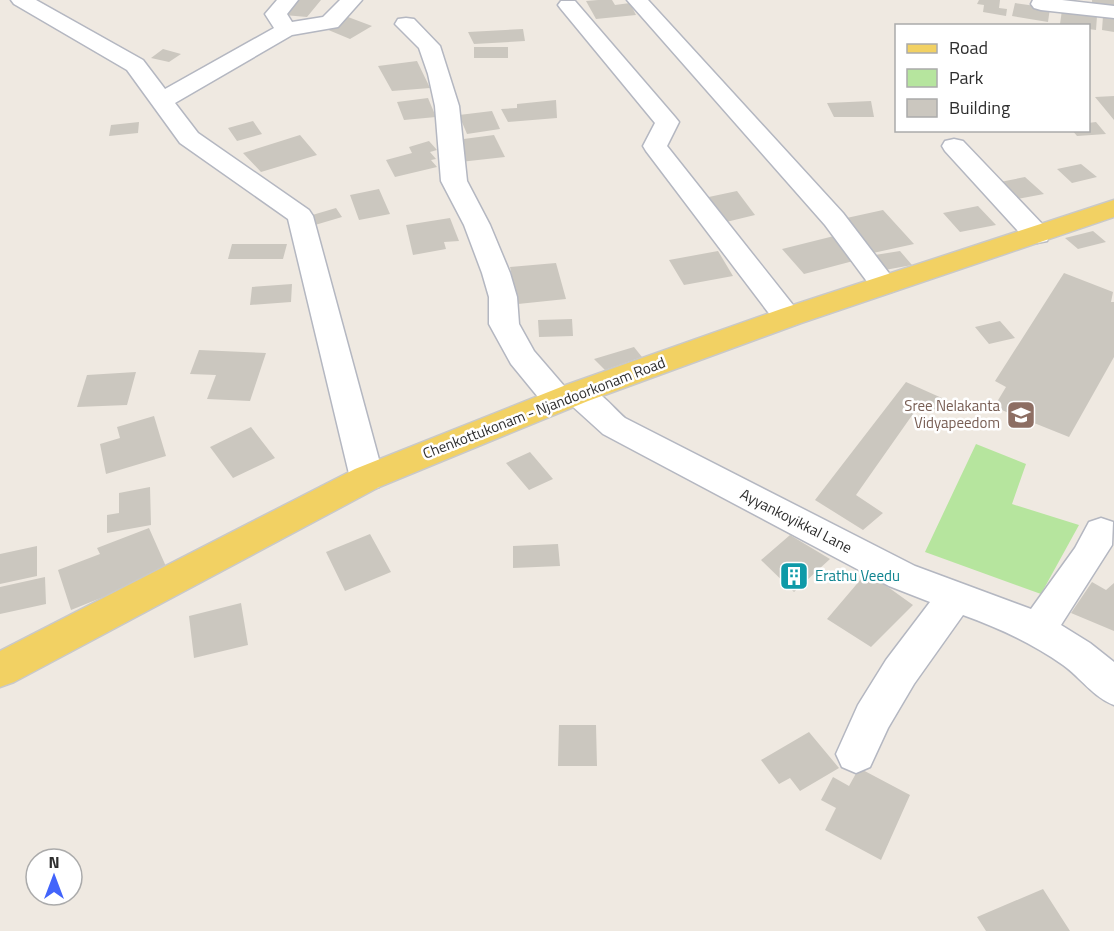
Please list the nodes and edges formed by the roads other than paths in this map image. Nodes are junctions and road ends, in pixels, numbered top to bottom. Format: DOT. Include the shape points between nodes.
graph roads {
  1 [pos="21,0"];
  2 [pos="288,0"];
  3 [pos="352,0"];
  4 [pos="636,0"];
  5 [pos="1041,4"];
  6 [pos="568,5"];
  7 [pos="1114,12"];
  8 [pos="406,24"];
  9 [pos="286,30"];
  10 [pos="160,100"];
  11 [pos="954,146"];
  12 [pos="1114,208"];
  13 [pos="1037,235"];
  14 [pos="884,285"];
  15 [pos="787,317"];
  16 [pos="567,397"];
  17 [pos="367,478"];
  18 [pos="1101,532"];
  19 [pos="955,597"];
  20 [pos="1038,631"];
  21 [pos="2,662"];
  22 [pos="1109,678"];
  23 [pos="856,754"];
  1 -- 10 [label="street" via="135,65"];
  2 -- 9 [label="street" via="276,14"];
  3 -- 9 [label="street" via="330,22"];
  4 -- 14 [label="street" via="834,219"];
  5 -- 7 [label="street"];
  6 -- 15 [label="street" via="667,122 655,146"];
  8 -- 16 [label="street, Ayyankoyikkal Lane" via="429,46 439,74 454,180 496,273 503,297 504,324 522,357"];
  9 -- 10 [label="street"];
  10 -- 17 [label="street" via="189,138 300,216"];
  11 -- 13 [label="street"];
  12 -- 13 [label="main road, Chenkottukonam - Njandoorkonam Road"];
  13 -- 14 [label="main road, Chenkottukonam - Njandoorkonam Road"];
  14 -- 15 [label="main road, Chenkottukonam - Njandoorkonam Road"];
  15 -- 16 [label="main road, Chenkottukonam - Njandoorkonam Road"];
  16 -- 17 [label="main road, Chenkottukonam - Njandoorkonam Road"];
  16 -- 19 [label="street, Ayyankoyikkal Lane" via="614,426 902,576"];
  17 -- 21 [label="main road, Chenkottukonam - Njandoorkonam Road"];
  18 -- 20 [label="street" via="1093,551 1047,611"];
  19 -- 20 [label="street, Ayyankoyikkal Lane" via="1024,622"];
  19 -- 23 [label="street" via="900,672"];
  20 -- 22 [label="street, Ayyankoyikkal Lane"];
}
